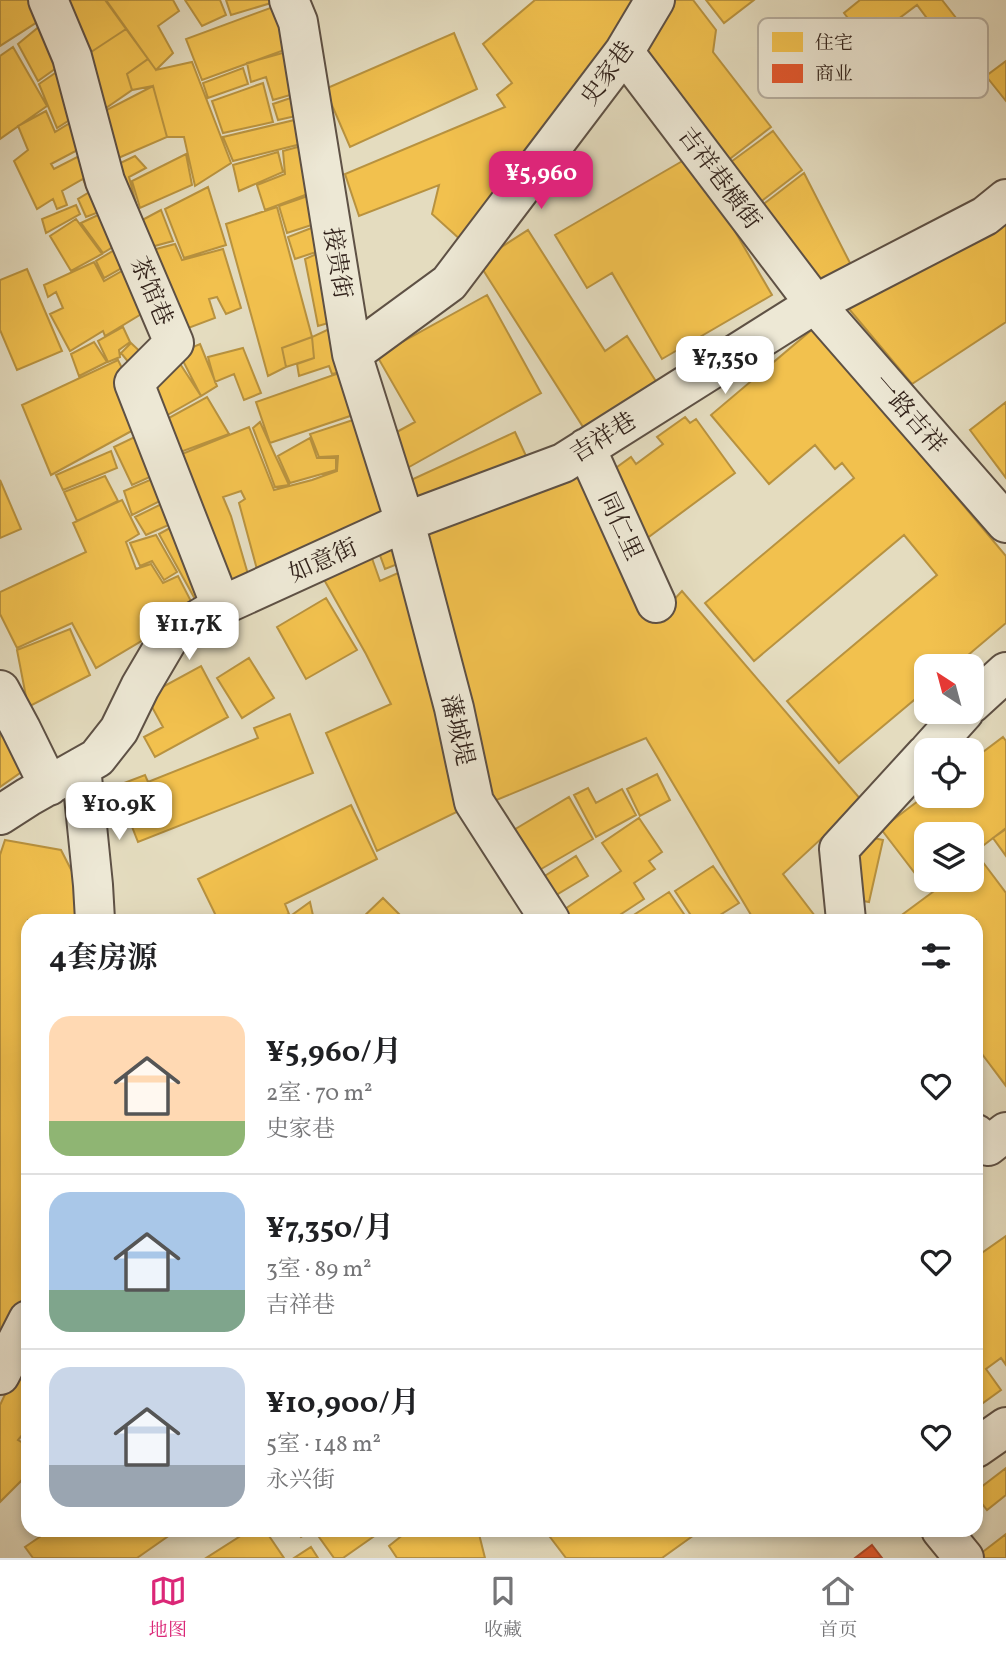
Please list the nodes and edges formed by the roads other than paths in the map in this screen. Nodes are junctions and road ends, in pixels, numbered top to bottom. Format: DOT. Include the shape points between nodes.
graph roads {
  1 [pos="48,0"];
  2 [pos="289,0"];
  3 [pos="655,0"];
  4 [pos="624,52"];
  5 [pos="1006,199"];
  6 [pos="815,304"];
  7 [pos="352,354"];
  8 [pos="586,448"];
  9 [pos="405,522"];
  10 [pos="1006,523"];
  11 [pos="656,603"];
  12 [pos="220,606"];
  13 [pos="1006,671"];
  14 [pos="0,690"];
  15 [pos="984,692"];
  16 [pos="953,724"];
  17 [pos="940,738"];
  18 [pos="914,766"];
  19 [pos="65,776"];
  20 [pos="0,815"];
  21 [pos="95,914"];
  22 [pos="547,914"];
  23 [pos="845,914"];
  24 [pos="1006,1132"];
  25 [pos="983,1141"];
  26 [pos="21,1334"];
  27 [pos="0,1375"];
  28 [pos="1006,1426"];
  29 [pos="983,1443"];
  30 [pos="947,1537"];
  31 [pos="964,1558"];
  1 -- 12 [label="street, 茶馆巷" via="72,57 106,181 174,343 134,383"];
  2 -- 7 [label="street, 接贵街" via="298,22"];
  3 -- 4 [label="street, 史家巷"];
  4 -- 6 [label="street, 吉祥巷横街"];
  4 -- 7 [label="street, 史家巷" via="449,283"];
  5 -- 6 [label="street, 吉祥巷" via="985,216"];
  6 -- 8 [label="street, 吉祥巷"];
  6 -- 10 [label="street, 一路吉祥"];
  7 -- 9 [label="street, 接贵街"];
  8 -- 9 [label="street, 吉祥巷" via="563,463"];
  8 -- 11 [label="street, 同仁里"];
  9 -- 12 [label="street, 如意街"];
  9 -- 22 [label="street, 藩城堤" via="474,802"];
  12 -- 19 [label="street, 如意街" via="170,636 119,730 97,758"];
  13 -- 15 [label="street"];
  14 -- 19 [label="street" via="21,729"];
  16 -- 17 [label="street"];
  18 -- 23 [label="street" via="839,849"];
  19 -- 20 [label="street, 如意街"];
  19 -- 21 [label="street" via="93,885"];
  24 -- 25 [label="street" via="988,1146"];
  26 -- 27 [label="street"];
  28 -- 29 [label="street"];
  30 -- 31 [label="street"];
}
